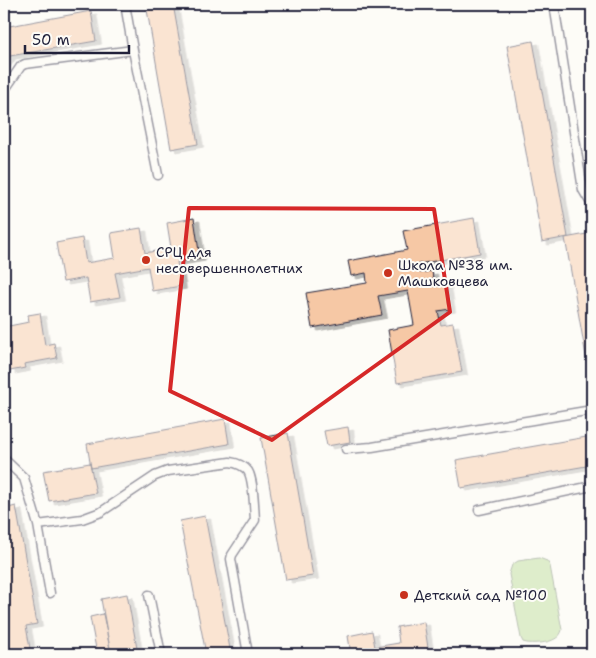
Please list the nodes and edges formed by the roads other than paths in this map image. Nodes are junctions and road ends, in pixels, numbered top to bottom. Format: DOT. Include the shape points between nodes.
graph roads {
  1 [pos="125,4"];
  2 [pos="554,4"];
  3 [pos="133,50"];
  4 [pos="4,91"];
  5 [pos="158,174"];
  6 [pos="592,205"];
  7 [pos="592,410"];
  8 [pos="346,449"];
  9 [pos="4,460"];
  10 [pos="592,486"];
  11 [pos="479,510"];
  12 [pos="38,525"];
  13 [pos="50,593"];
  14 [pos="149,595"];
  15 [pos="161,654"];
  16 [pos="248,654"];
  1 -- 3 [label="lane"];
  2 -- 6 [label="lane" via="583,190"];
  3 -- 4 [label="lane" via="25,64"];
  3 -- 5 [label="lane"];
  7 -- 8 [label="lane"];
  9 -- 12 [label="lane" via="23,476"];
  10 -- 11 [label="lane"];
  12 -- 13 [label="lane"];
  12 -- 16 [label="lane" via="82,519 102,512 155,476 168,471 230,462 243,466 250,478 255,520 231,559"];
  14 -- 15 [label="lane"];
}
